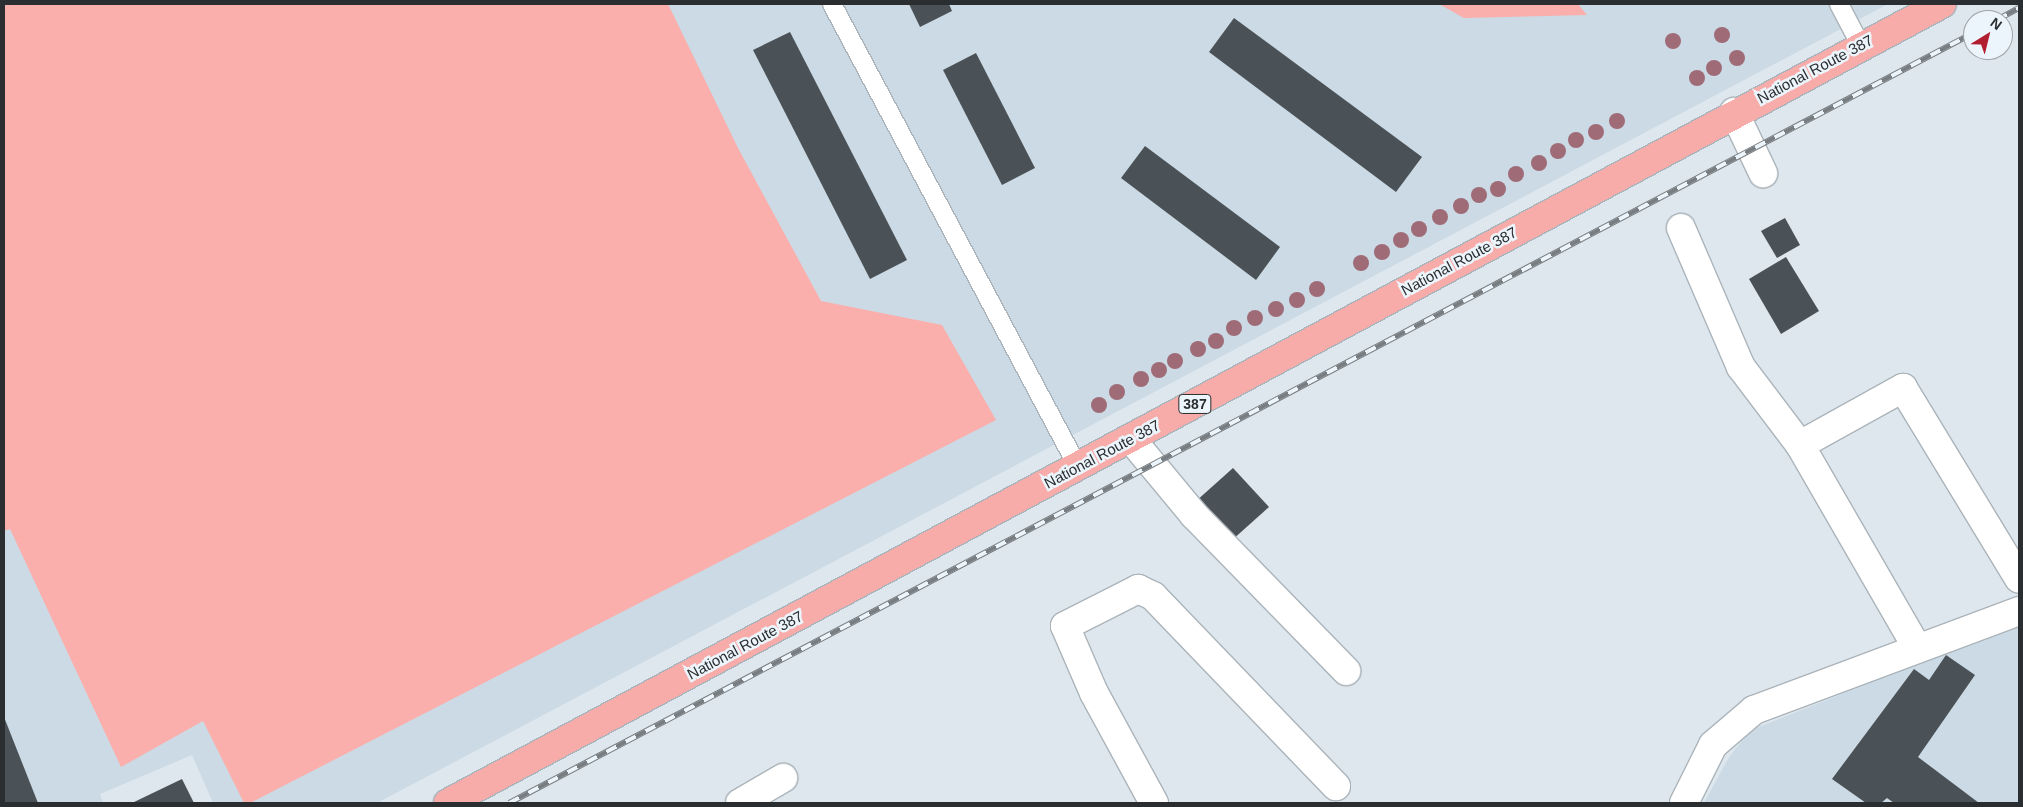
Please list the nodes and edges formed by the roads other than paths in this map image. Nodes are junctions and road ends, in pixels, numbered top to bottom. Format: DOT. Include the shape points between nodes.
graph roads {
  1 [pos="832,4"];
  2 [pos="1839,4"];
  3 [pos="1942,4"];
  4 [pos="1860,44"];
  5 [pos="1734,112"];
  6 [pos="1764,173"];
  7 [pos="1681,228"];
  8 [pos="1131,439"];
  9 [pos="1800,445"];
  10 [pos="1078,468"];
  11 [pos="2019,579"];
  12 [pos="2019,611"];
  13 [pos="1917,648"];
  14 [pos="1346,671"];
  15 [pos="782,778"];
  16 [pos="1336,786"];
  17 [pos="448,803"];
  18 [pos="740,803"];
  19 [pos="1154,803"];
  20 [pos="1684,803"];
  1 -- 10 [label="lane"];
  2 -- 4 [label="lane"];
  3 -- 4 [label="highway, National Route 387 / 387"];
  4 -- 5 [label="highway, National Route 387 / 387"];
  5 -- 6 [label="street"];
  5 -- 8 [label="highway, National Route 387 / 387"];
  7 -- 9 [label="street" via="1740,367"];
  8 -- 10 [label="highway, National Route 387 / 387"];
  8 -- 14 [label="street" via="1194,515"];
  9 -- 11 [label="street" via="1903,388"];
  9 -- 13 [label="street"];
  10 -- 17 [label="highway, National Route 387 / 387"];
  12 -- 13 [label="street"];
  13 -- 20 [label="street" via="1754,710 1714,745"];
  15 -- 18 [label="street"];
  16 -- 19 [label="street" via="1153,596 1138,589 1065,626 1094,693"];
}
